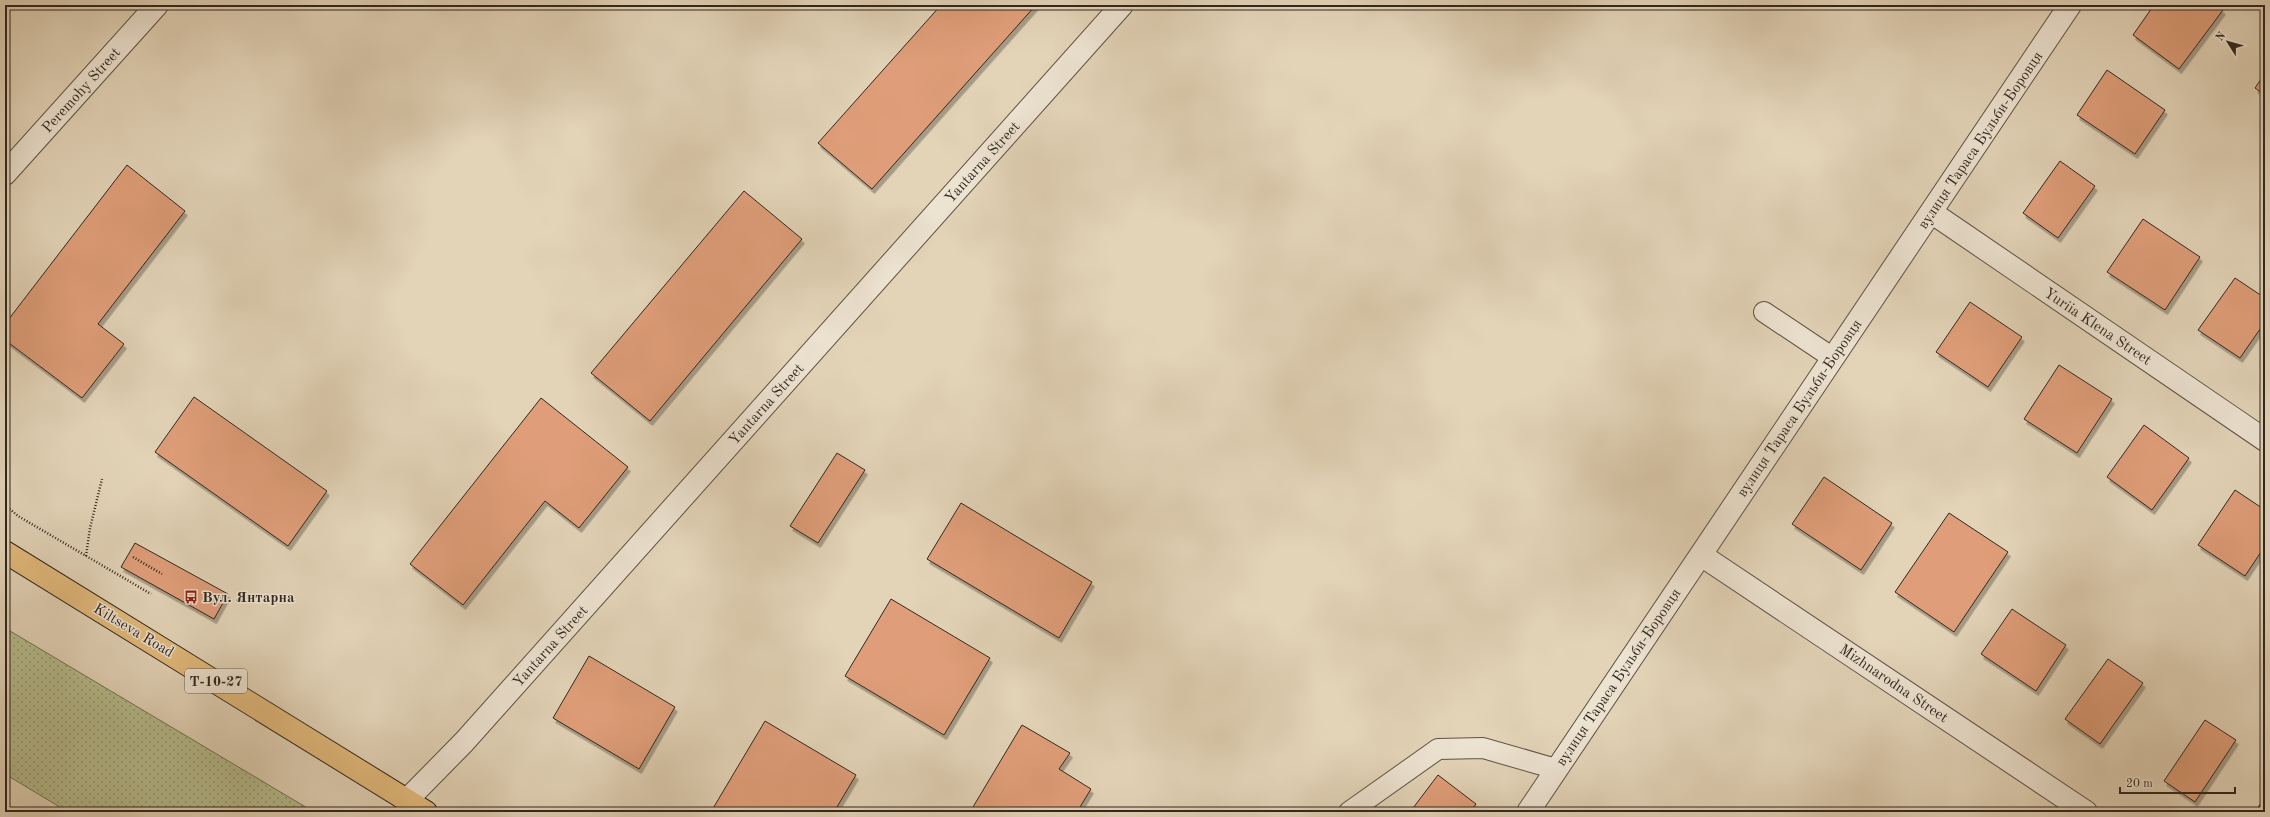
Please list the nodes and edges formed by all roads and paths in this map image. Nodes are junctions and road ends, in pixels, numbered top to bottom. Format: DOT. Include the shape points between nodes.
graph roads {
  1 [pos="157,5"];
  2 [pos="1122,5"];
  3 [pos="2070,5"];
  4 [pos="5,174"];
  5 [pos="1931,212"];
  6 [pos="1764,312"];
  7 [pos="1833,358"];
  8 [pos="2265,440"];
  9 [pos="102,479"];
  10 [pos="5,505"];
  11 [pos="5,552"];
  12 [pos="1701,555"];
  13 [pos="86,556"];
  14 [pos="133,557"];
  15 [pos="162,574"];
  16 [pos="151,594"];
  17 [pos="1556,769"];
  18 [pos="407,800"];
  19 [pos="426,812"];
  20 [pos="1349,812"];
  21 [pos="1528,812"];
  22 [pos="2086,812"];
  1 -- 4 [label="street, Peremohy Street"];
  2 -- 18 [label="street, Yantarna Street" via="475,730"];
  3 -- 5 [label="street, вулиця Тараса Бульби-Боровця"];
  5 -- 7 [label="street, вулиця Тараса Бульби-Боровця"];
  5 -- 8 [label="street, Yuriia Klena Street"];
  6 -- 7 [label="lane"];
  7 -- 12 [label="street, вулиця Тараса Бульби-Боровця"];
  9 -- 13 [label="path"];
  10 -- 13 [label="path" via="18,516"];
  11 -- 18 [label="highway, Kiltseva Road / Т-10-27"];
  12 -- 17 [label="street, вулиця Тараса Бульби-Боровця"];
  12 -- 22 [label="street, Mizhnarodna Street"];
  13 -- 16 [label="path"];
  14 -- 15 [label="path"];
  17 -- 20 [label="lane" via="1483,748 1438,749"];
  17 -- 21 [label="street, вулиця Тараса Бульби-Боровця"];
  18 -- 19 [label="highway, Kiltseva Road / Т-10-27"];
}
